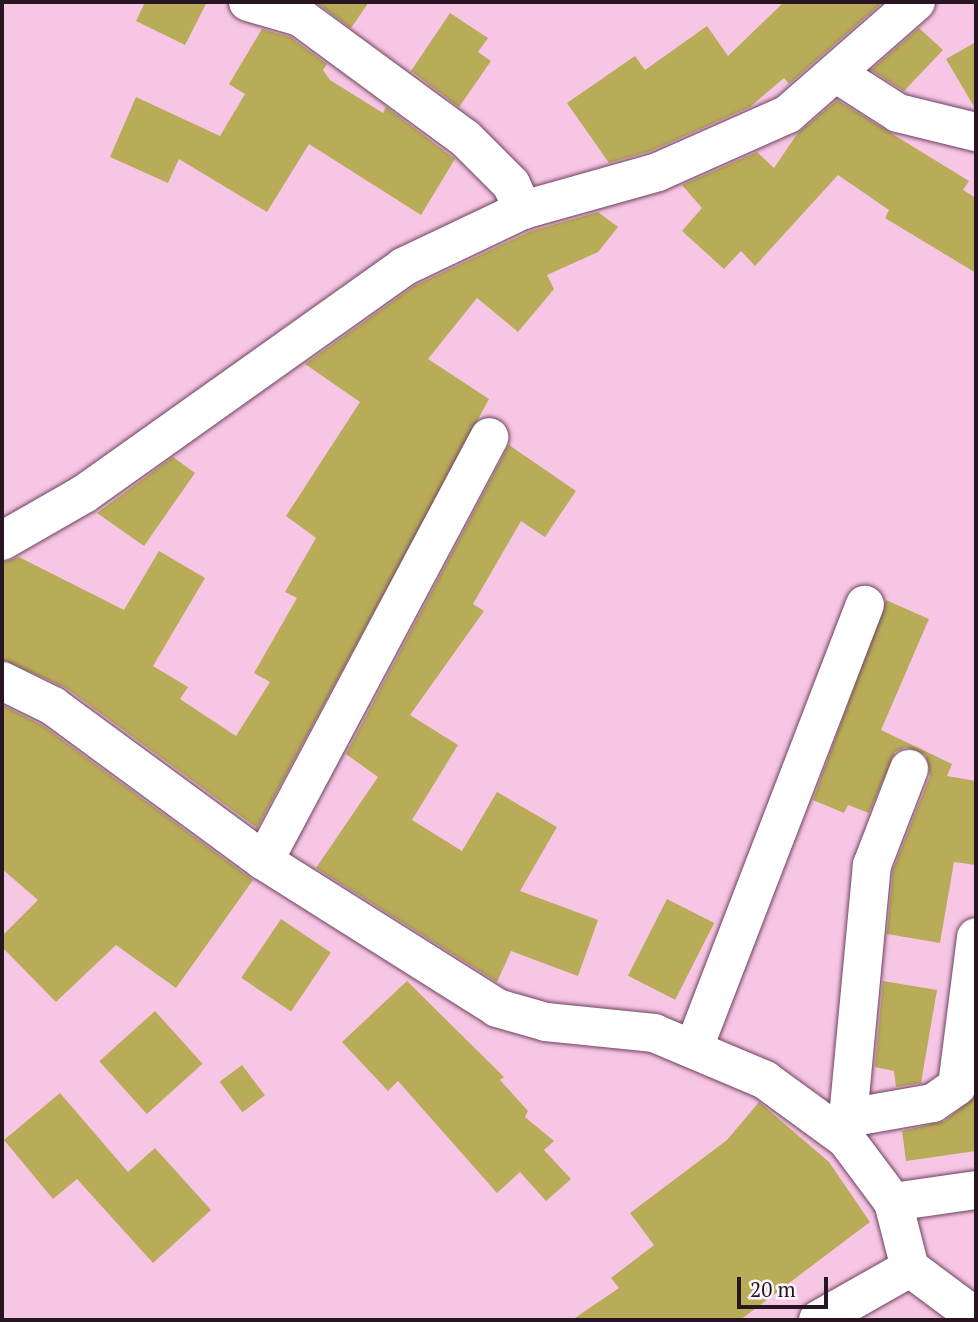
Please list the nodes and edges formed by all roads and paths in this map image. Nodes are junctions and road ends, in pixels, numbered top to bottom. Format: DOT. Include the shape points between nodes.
graph roads {
  1 [pos="248,2"];
  2 [pos="916,2"];
  3 [pos="837,74"];
  4 [pos="976,132"];
  5 [pos="523,211"];
  6 [pos="489,437"];
  7 [pos="2,541"];
  8 [pos="865,605"];
  9 [pos="2,681"];
  10 [pos="909,769"];
  11 [pos="264,861"];
  12 [pos="976,937"];
  13 [pos="695,1045"];
  14 [pos="847,1128"];
  15 [pos="976,1190"];
  16 [pos="907,1209"];
  17 [pos="910,1268"];
  18 [pos="976,1317"];
  19 [pos="818,1320"];
  1 -- 5 [label="street" via="300,17 464,138 510,184"];
  2 -- 3 [label="street"];
  3 -- 4 [label="street" via="898,113"];
  3 -- 5 [label="street" via="788,114 751,133 658,172"];
  5 -- 7 [label="street" via="351,298 83,494"];
  6 -- 11 [label="street"];
  8 -- 13 [label="street"];
  9 -- 11 [label="street" via="53,706"];
  10 -- 14 [label="street" via="872,865"];
  11 -- 13 [label="street" via="498,1008 546,1022 654,1033"];
  12 -- 14 [label="street" via="957,1086 933,1103"];
  13 -- 14 [label="street"];
  14 -- 16 [label="street"];
  15 -- 16 [label="street"];
  16 -- 17 [label="street"];
  17 -- 18 [label="street"];
  17 -- 19 [label="street"];
}
